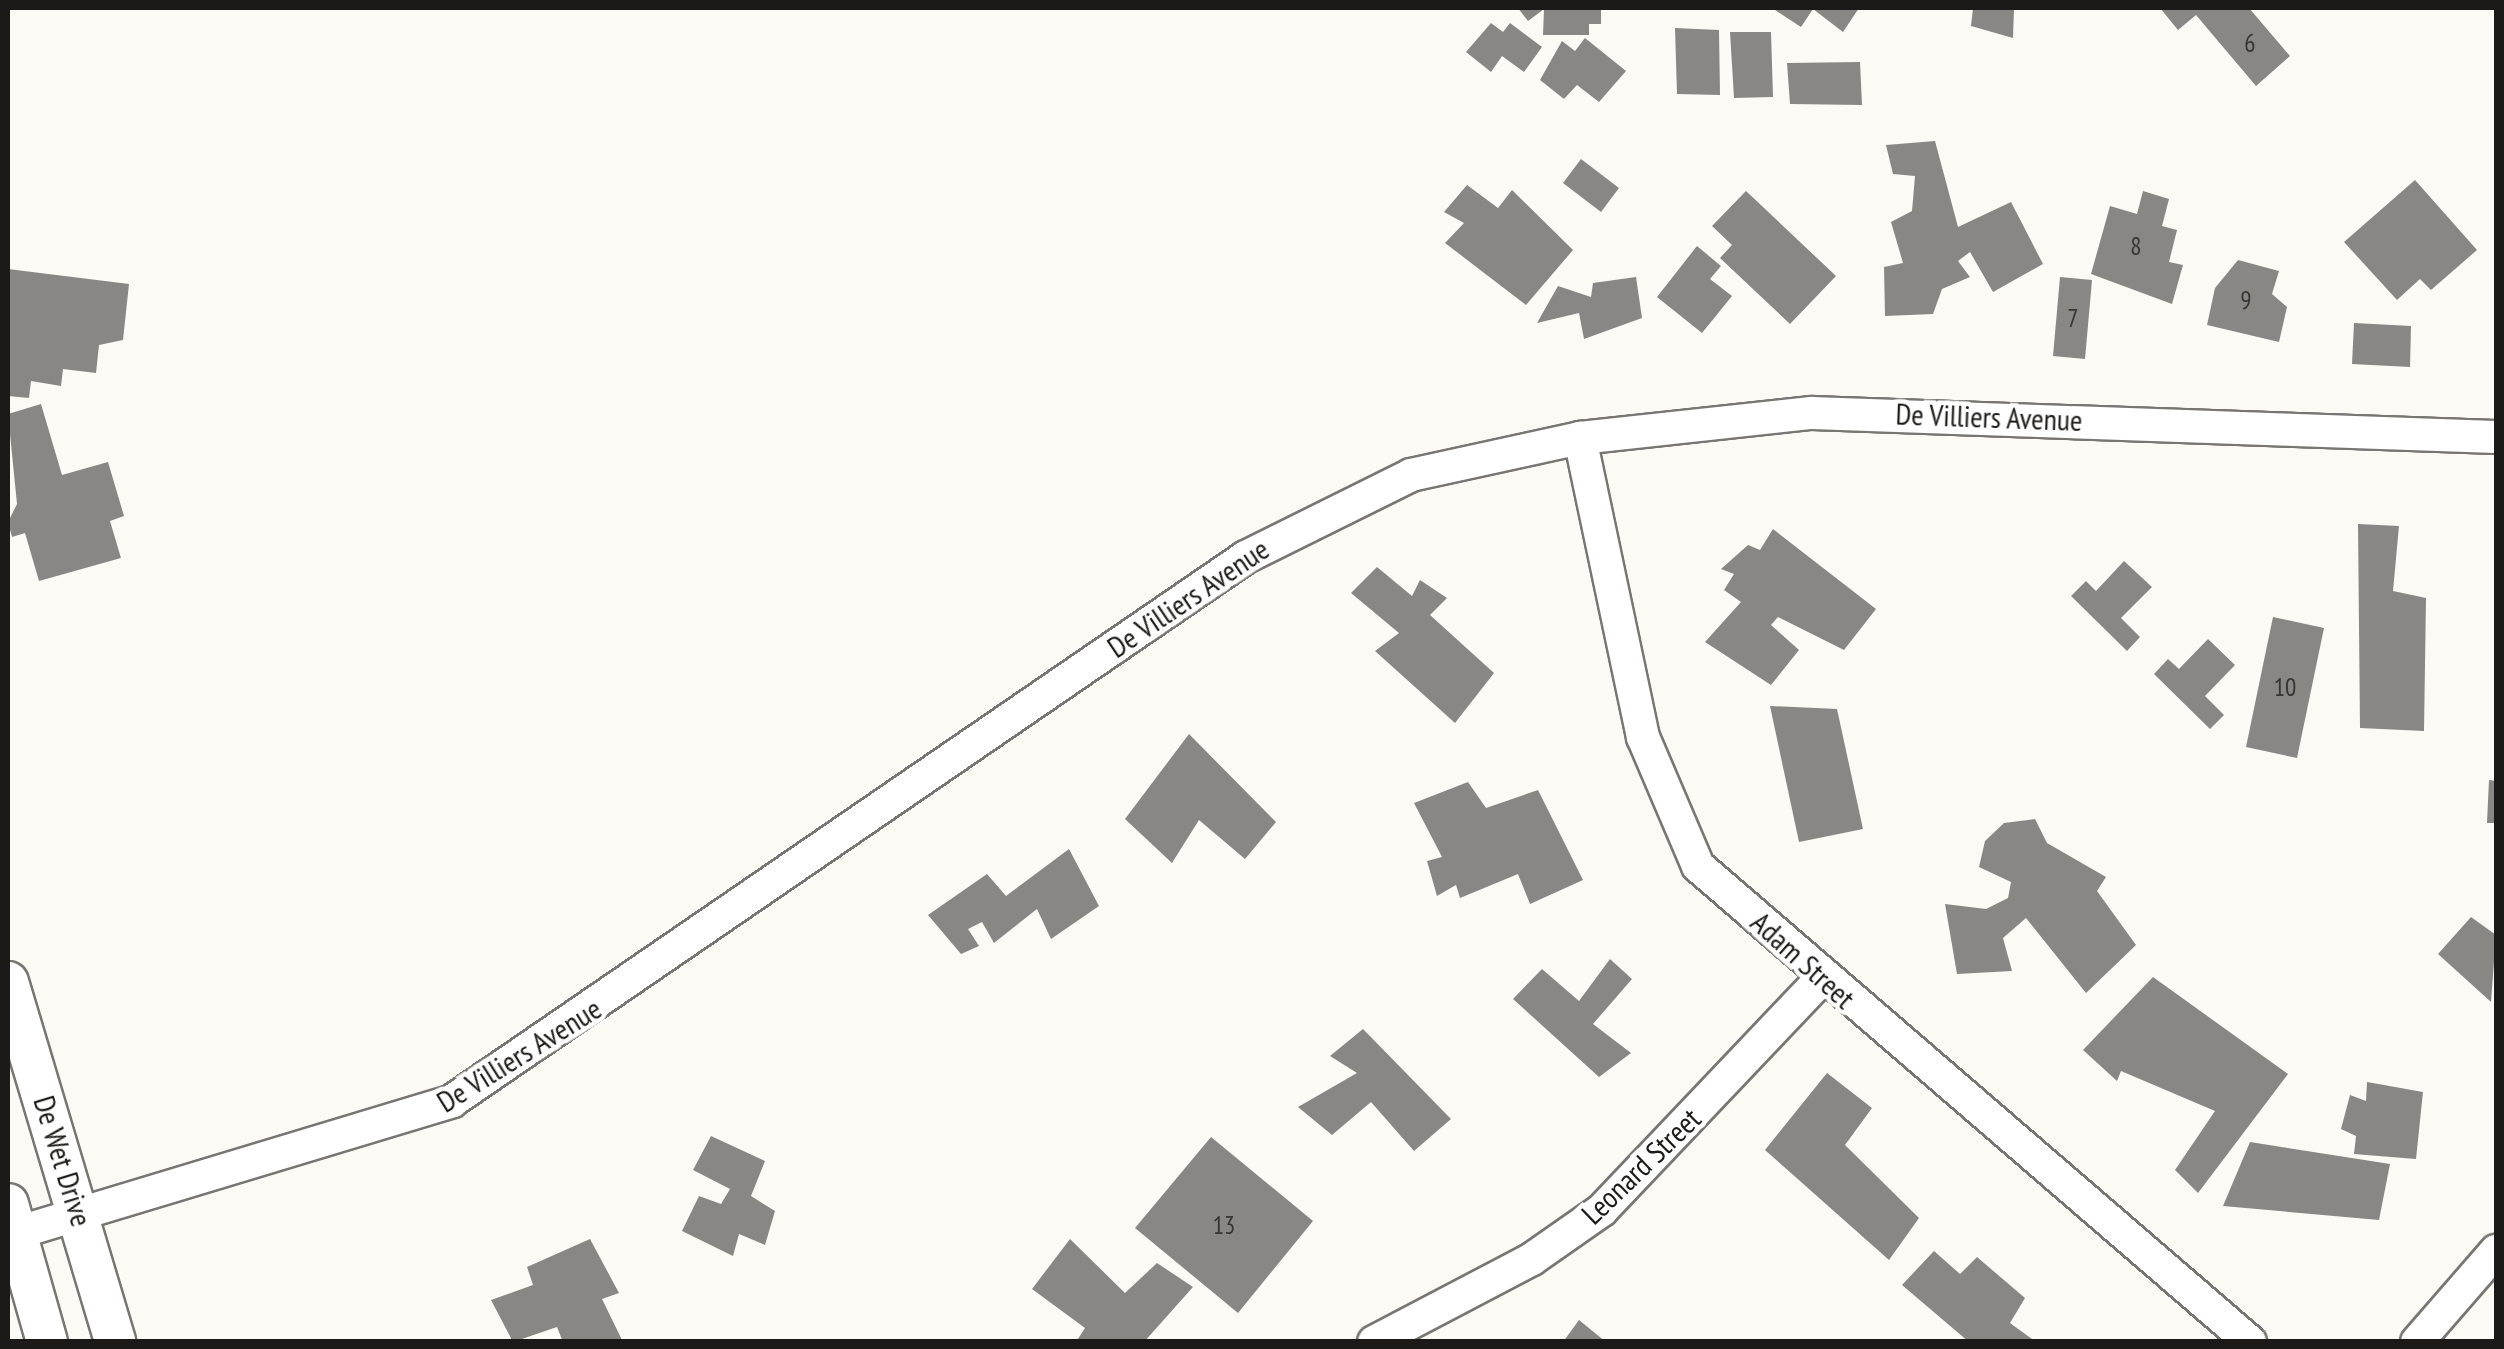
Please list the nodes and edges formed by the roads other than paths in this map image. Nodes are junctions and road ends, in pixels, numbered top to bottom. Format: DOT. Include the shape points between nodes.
graph roads {
  1 [pos="2496,436"];
  2 [pos="1580,438"];
  3 [pos="1822,978"];
  4 [pos="8,982"];
  5 [pos="80,1214"];
  6 [pos="12,1218"];
  7 [pos="2496,1251"];
  8 [pos="47,1342"];
  9 [pos="115,1342"];
  10 [pos="1374,1342"];
  11 [pos="2250,1342"];
  12 [pos="2417,1342"];
  1 -- 2 [label="street, De Villiers Avenue" via="1812,414"];
  2 -- 3 [label="street, Adam Street" via="1643,737 1671,818 1698,866"];
  2 -- 5 [label="street, De Villiers Avenue" via="1411,475 1287,531 452,1101"];
  3 -- 10 [label="street, Leonard Street" via="1602,1210 1532,1258"];
  3 -- 11 [label="street, Adam Street"];
  4 -- 5 [label="street, De Wet Drive"];
  5 -- 6 [label="street, De Villiers Avenue"];
  5 -- 9 [label="street, De Wet Drive"];
  6 -- 8 [label="street"];
  7 -- 12 [label="street"];
}
